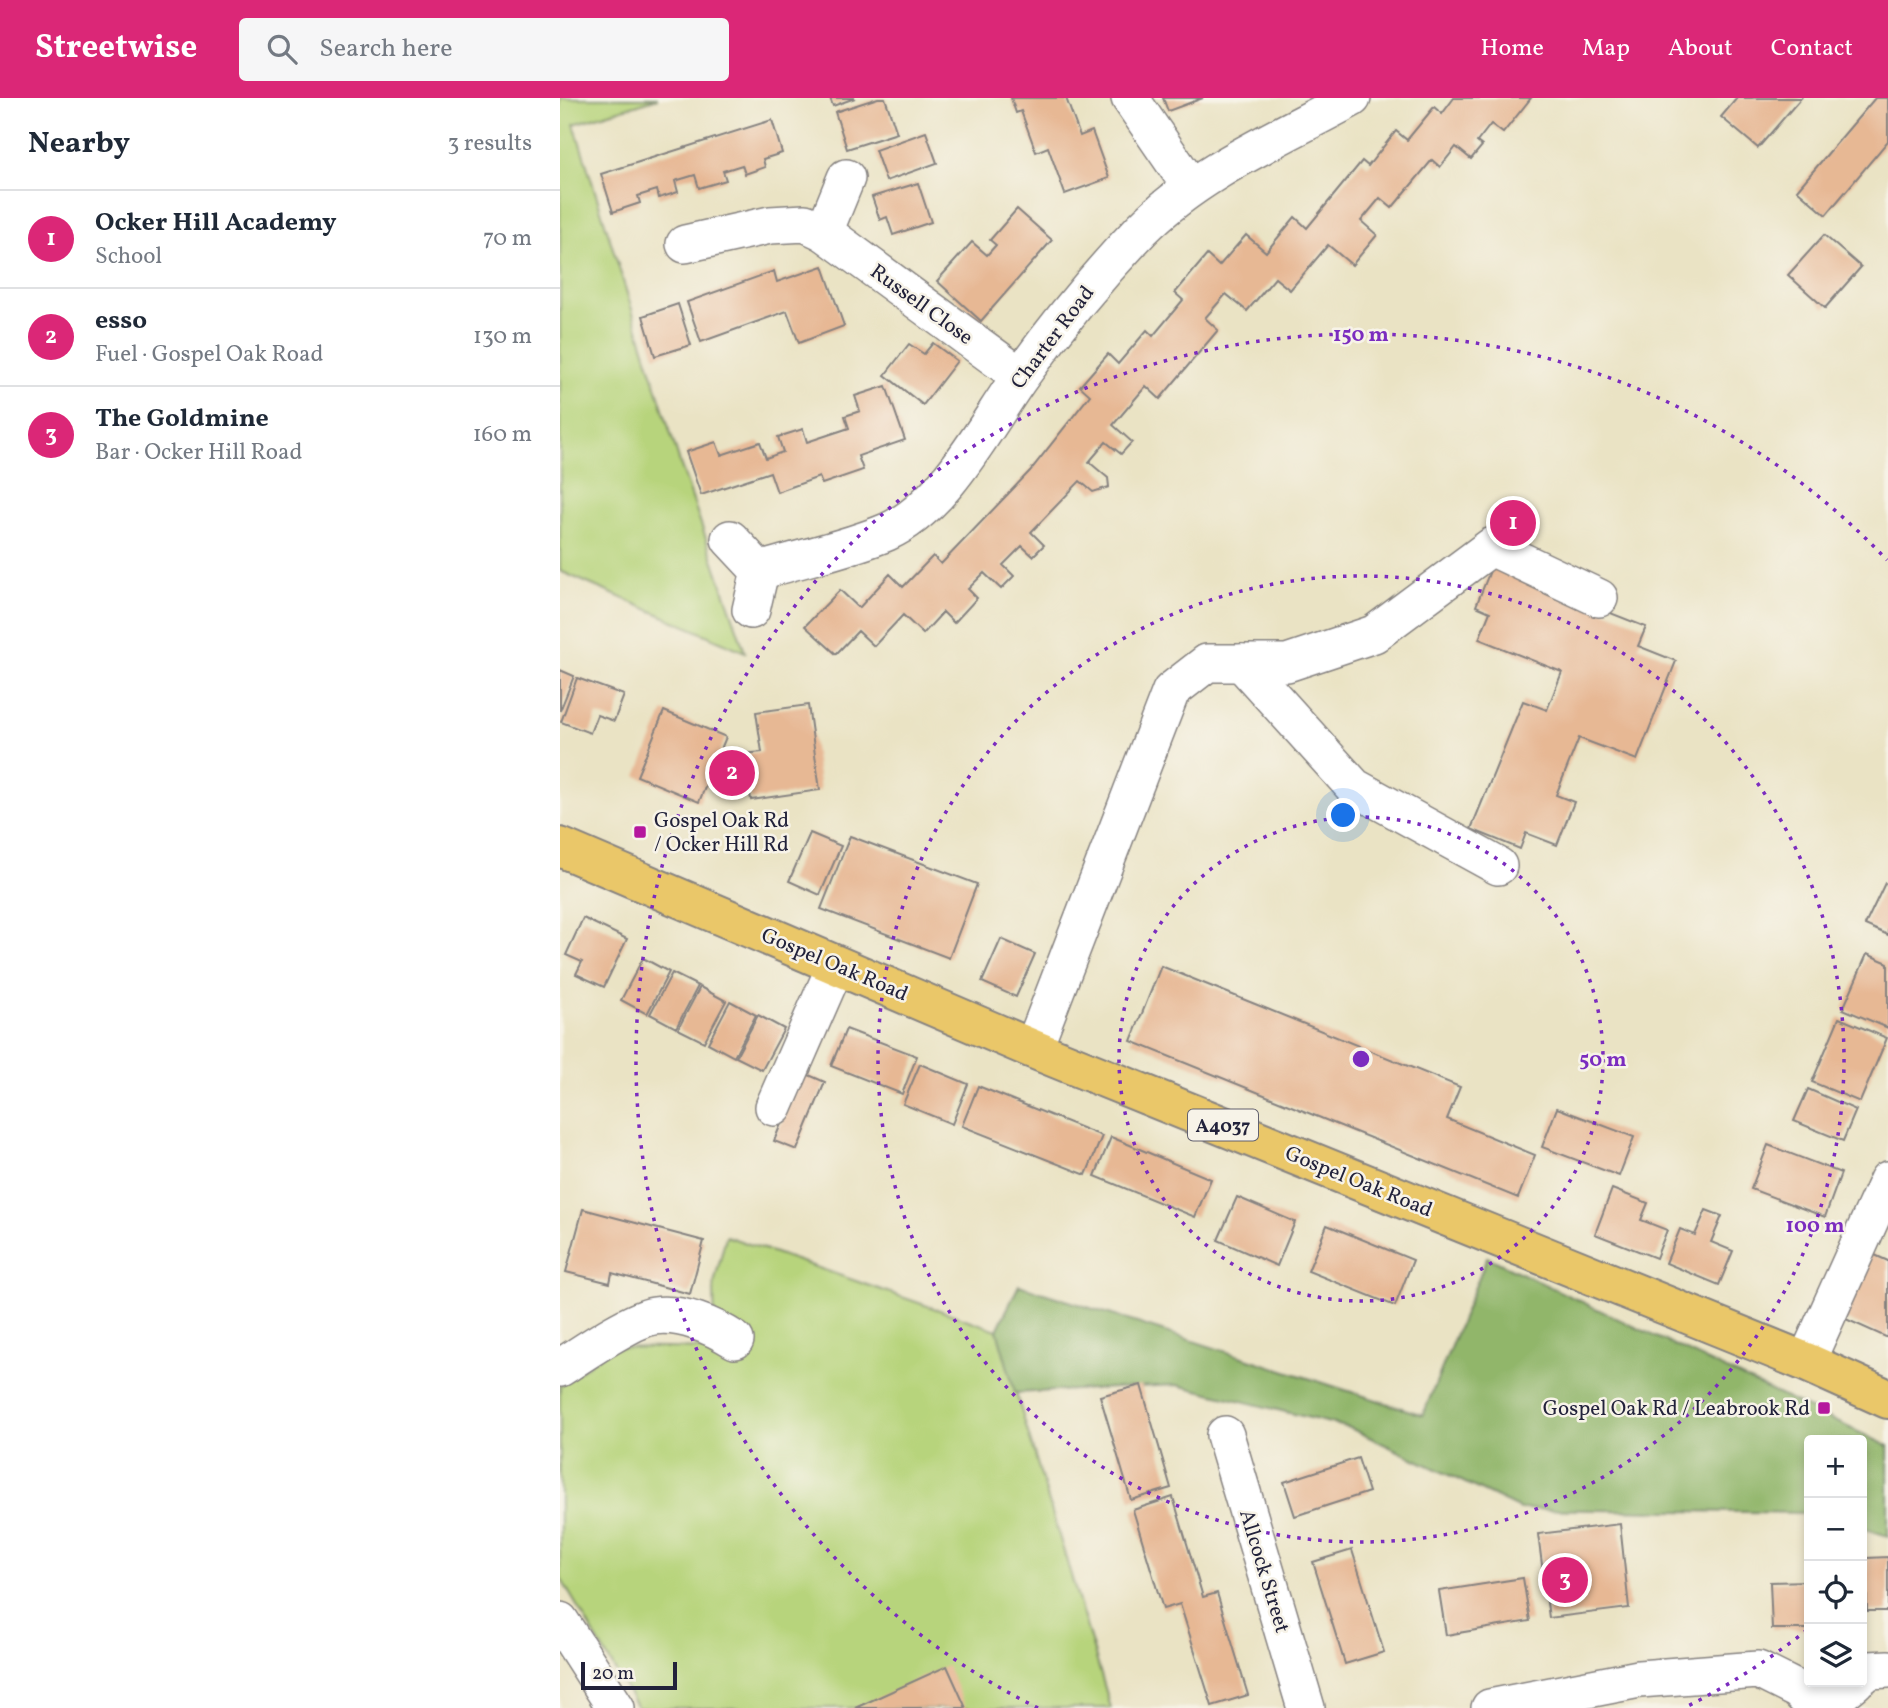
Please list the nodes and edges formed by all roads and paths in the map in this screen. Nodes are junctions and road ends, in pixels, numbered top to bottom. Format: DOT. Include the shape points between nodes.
graph roads {
  1 [pos="1130,98"];
  2 [pos="1352,98"];
  3 [pos="846,178"];
  4 [pos="1191,187"];
  5 [pos="824,232"];
  6 [pos="685,244"];
  7 [pos="1020,376"];
  8 [pos="730,539"];
  9 [pos="760,571"];
  10 [pos="1599,598"];
  11 [pos="751,610"];
  12 [pos="1242,663"];
  13 [pos="560,847"];
  14 [pos="1498,866"];
  15 [pos="836,965"];
  16 [pos="1033,1049"];
  17 [pos="774,1107"];
  18 [pos="1888,1180"];
  19 [pos="735,1340"];
  20 [pos="1807,1362"];
  21 [pos="560,1368"];
  22 [pos="1888,1399"];
  23 [pos="1225,1434"];
  24 [pos="560,1621"];
  25 [pos="1888,1669"];
  26 [pos="1867,1672"];
  27 [pos="1849,1687"];
  28 [pos="1557,1701"];
  29 [pos="616,1708"];
  30 [pos="1306,1708"];
  31 [pos="1490,1708"];
  32 [pos="1816,1708"];
  33 [pos="1824,1708"];
  1 -- 4 [label="street"];
  2 -- 4 [label="street, Charter Road"];
  3 -- 5 [label="street"];
  4 -- 7 [label="street, Charter Road" via="1094,282"];
  5 -- 6 [label="street, Russell Close" via="805,223 770,225"];
  5 -- 7 [label="street, Russell Close"];
  7 -- 9 [label="street, Charter Road" via="933,499 888,531"];
  8 -- 9 [label="street"];
  9 -- 11 [label="street"];
  10 -- 12 [label="street" via="1491,547 1374,634 1287,663"];
  12 -- 14 [label="street" via="1354,787"];
  12 -- 16 [label="street" via="1207,663 1171,691"];
  13 -- 15 [label="main road, Gospel Oak Road / A4037"];
  15 -- 16 [label="main road, Gospel Oak Road / A4037"];
  15 -- 17 [label="street"];
  16 -- 20 [label="main road, Gospel Oak Road / A4037"];
  18 -- 20 [label="street"];
  19 -- 21 [label="street" via="712,1325 653,1316"];
  20 -- 22 [label="main road, Gospel Oak Road / A4037"];
  23 -- 30 [label="street, Allcock Street"];
  24 -- 29 [label="street"];
  25 -- 26 [label="street"];
  27 -- 33 [label="street"];
  28 -- 31 [label="street"];
  28 -- 32 [label="street" via="1639,1679 1758,1670 1798,1690"];
}
